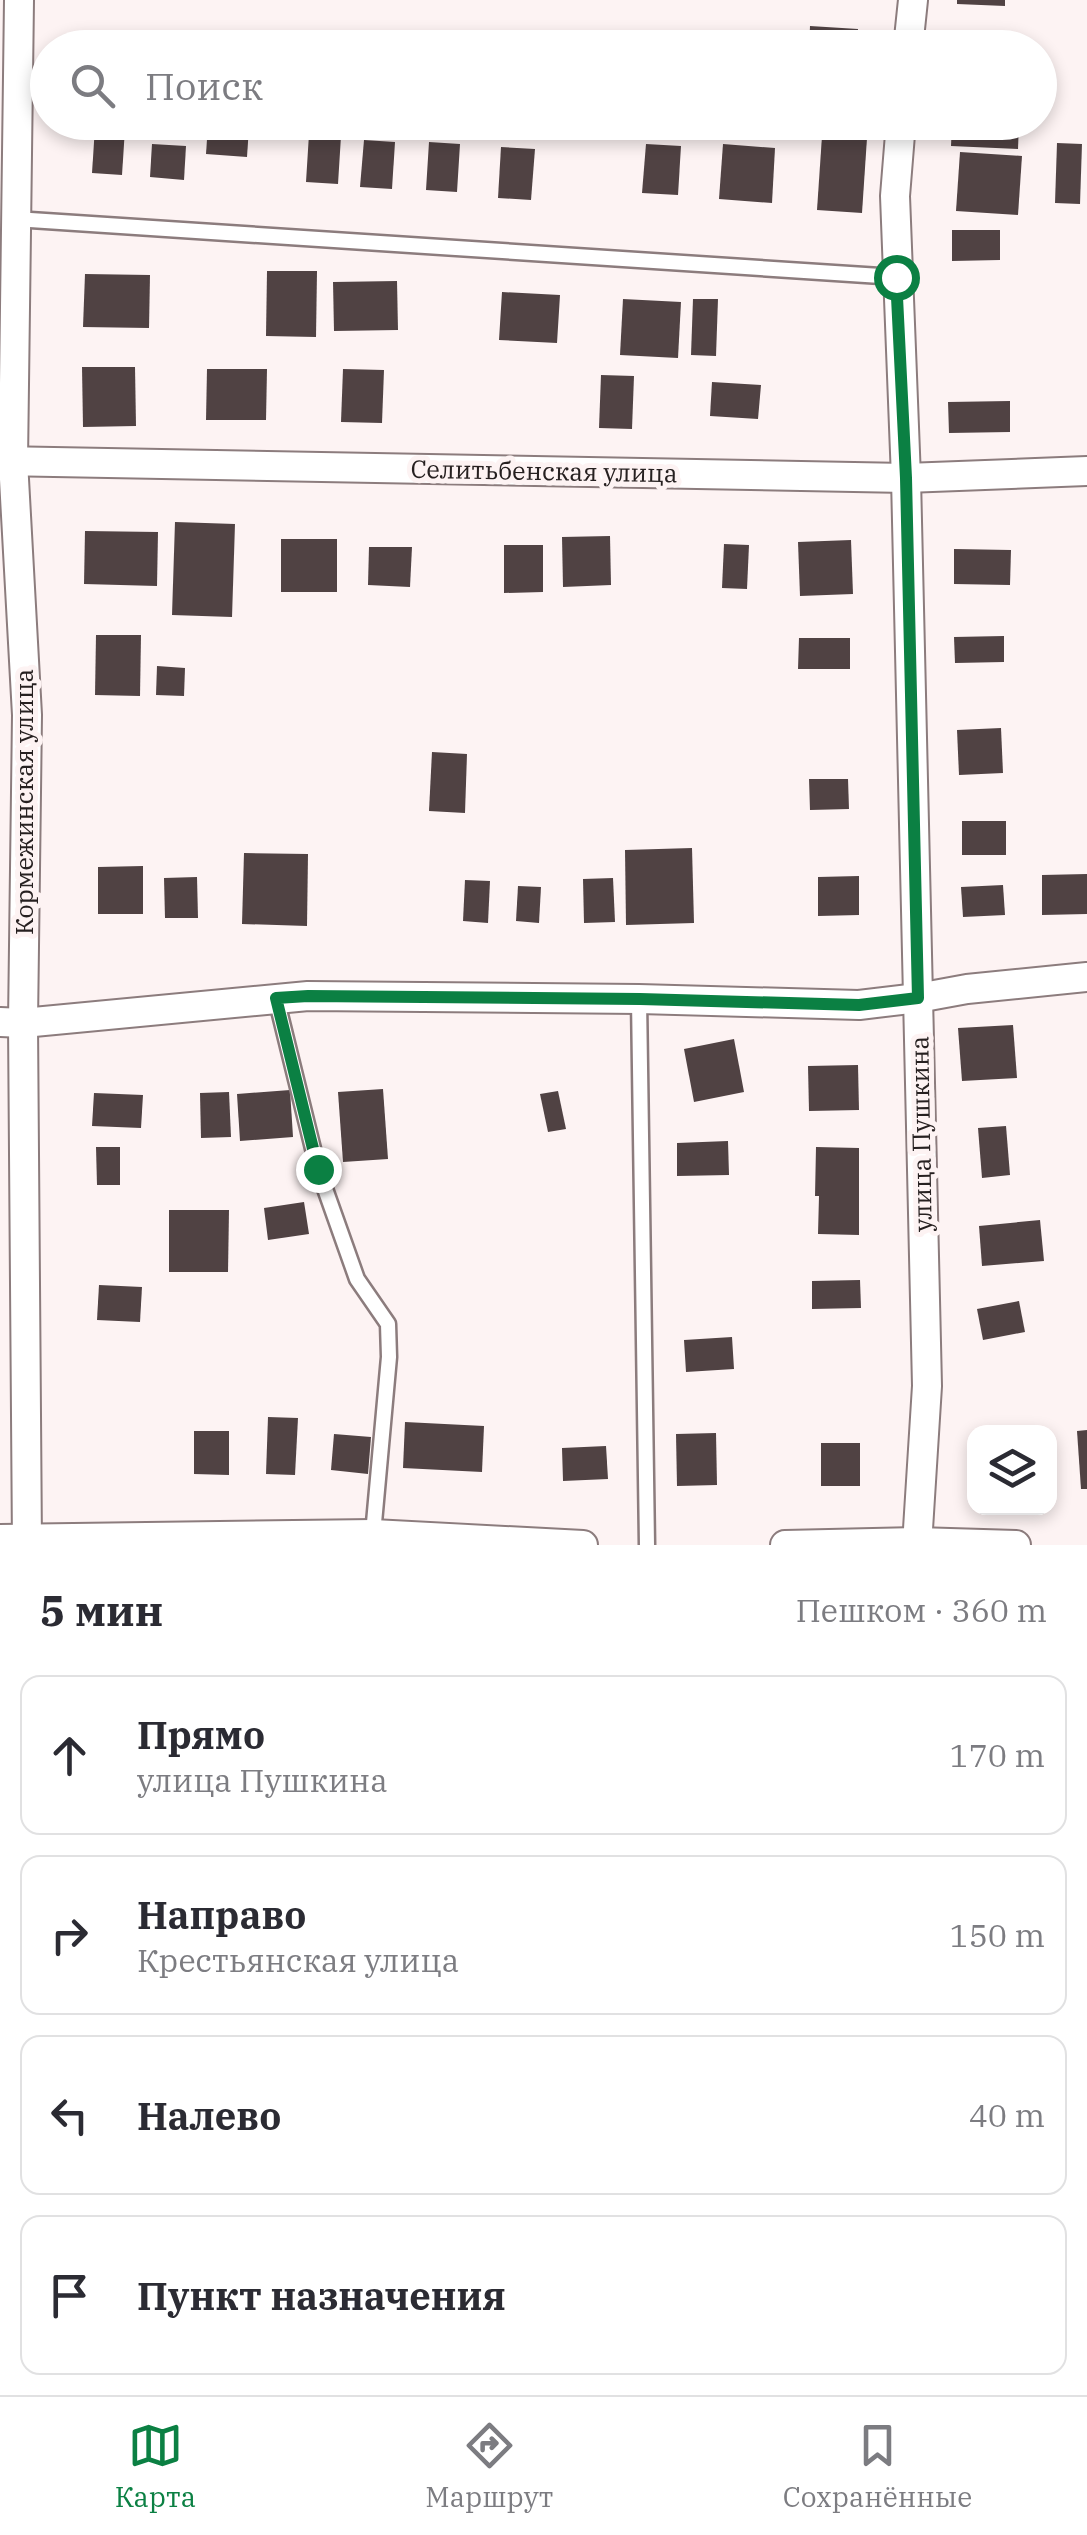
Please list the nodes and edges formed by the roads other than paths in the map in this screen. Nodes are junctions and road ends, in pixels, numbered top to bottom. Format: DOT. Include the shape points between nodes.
graph roads {
  1 [pos="19,0"];
  2 [pos="913,0"];
  3 [pos="910,30"];
  4 [pos="899,140"];
  5 [pos="15,219"];
  6 [pos="896,277"];
  7 [pos="6,461"];
  8 [pos="1087,472"];
  9 [pos="906,478"];
  10 [pos="1087,976"];
  11 [pos="276,998"];
  12 [pos="918,998"];
  13 [pos="640,999"];
  14 [pos="12,1023"];
  15 [pos="372,1534"];
  16 [pos="18,1541"];
  17 [pos="917,1543"];
  18 [pos="583,1545"];
  19 [pos="647,1545"];
  20 [pos="784,1545"];
  21 [pos="1016,1545"];
  1 -- 5 [label="street, Кормежинская улица"];
  2 -- 3 [label="street"];
  4 -- 6 [label="street, улица Пушкина"];
  5 -- 6 [label="lane"];
  5 -- 7 [label="street, Кормежинская улица"];
  6 -- 9 [label="street, улица Пушкина"];
  7 -- 9 [label="street, Селитьбенская улица"];
  7 -- 14 [label="street, Кормежинская улица" via="27,715"];
  8 -- 9 [label="street, Селитьбенская улица"];
  9 -- 12 [label="street, улица Пушкина"];
  10 -- 12 [label="street"];
  11 -- 13 [label="street"];
  11 -- 14 [label="street"];
  11 -- 15 [label="lane" via="318,1169 357,1278 388,1324"];
  12 -- 13 [label="street" via="859,1005"];
  12 -- 17 [label="street, улица Пушкина" via="926,1386"];
  13 -- 19 [label="lane"];
  14 -- 16 [label="street, Кормежинская улица"];
  15 -- 16 [label="street"];
  15 -- 18 [label="street"];
  17 -- 20 [label="street"];
  17 -- 21 [label="street"];
}
